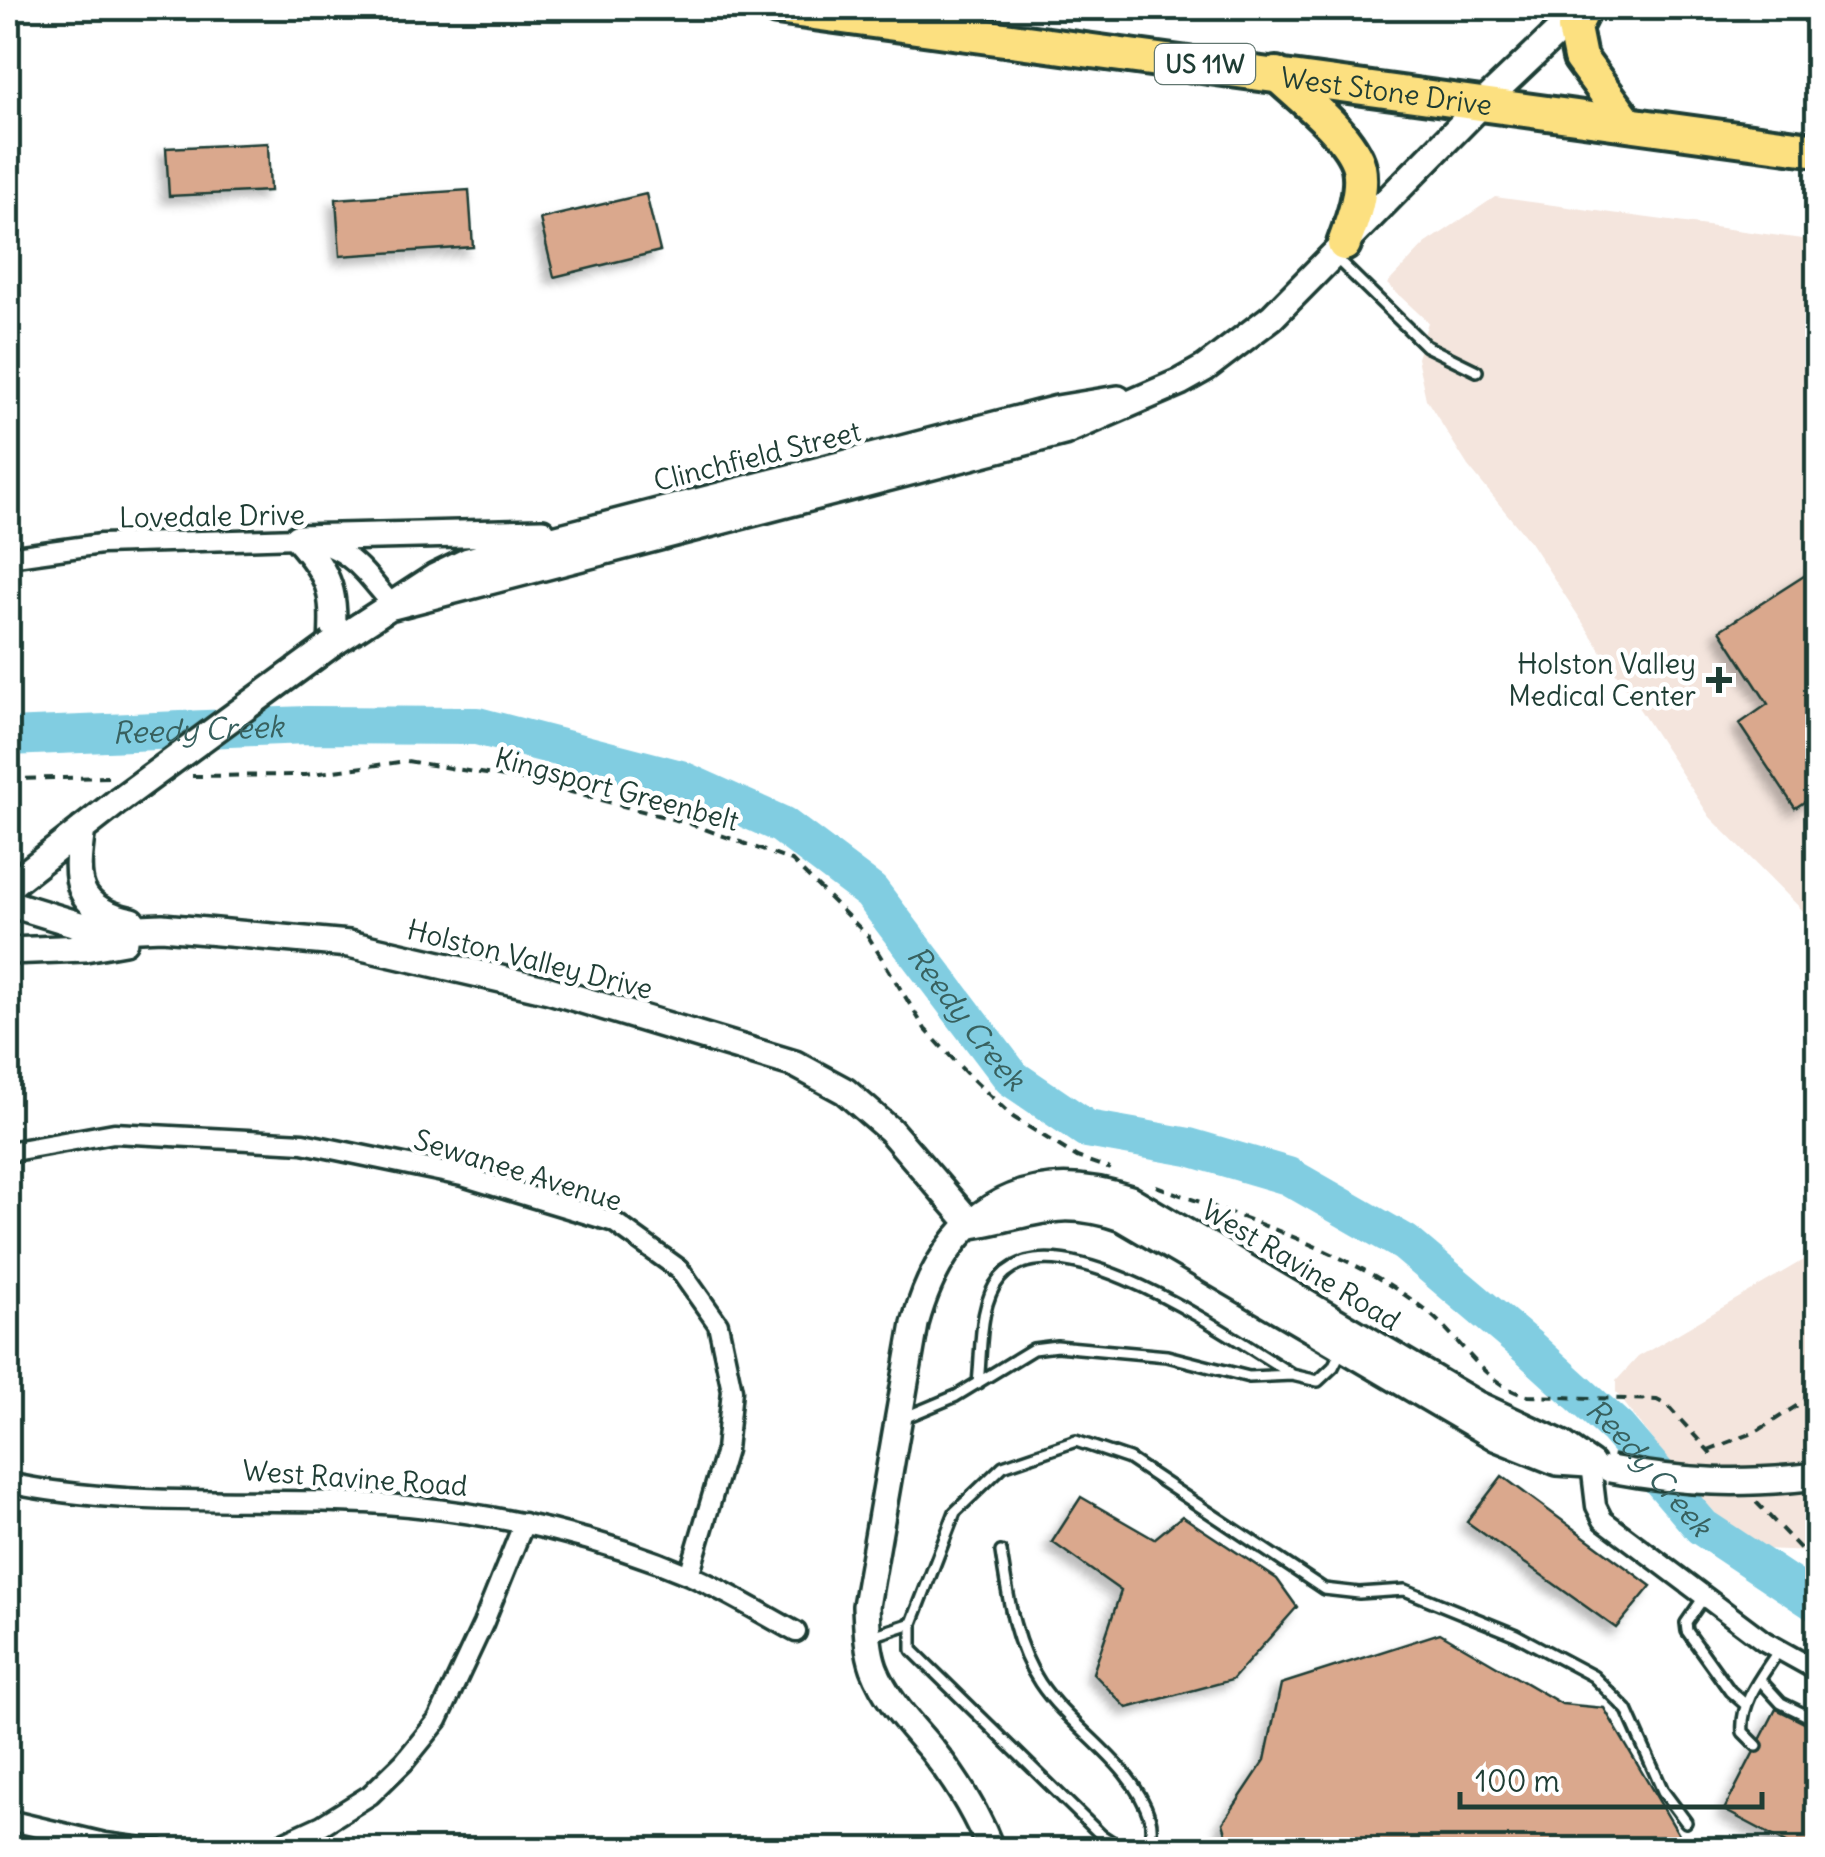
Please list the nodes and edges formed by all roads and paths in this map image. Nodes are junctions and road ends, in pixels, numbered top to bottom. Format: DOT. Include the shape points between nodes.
graph roads {
  1 [pos="777,8"];
  2 [pos="1583,8"];
  3 [pos="1276,74"];
  4 [pos="1484,102"];
  5 [pos="1627,122"];
  6 [pos="1818,150"];
  7 [pos="1339,250"];
  8 [pos="1477,371"];
  9 [pos="1147,395"];
  10 [pos="586,530"];
  11 [pos="298,538"];
  12 [pos="8,557"];
  13 [pos="393,606"];
  14 [pos="332,644"];
  15 [pos="186,776"];
  16 [pos="8,778"];
  17 [pos="122,789"];
  18 [pos="82,829"];
  19 [pos="8,887"];
  20 [pos="8,904"];
  21 [pos="172,929"];
  22 [pos="8,951"];
  23 [pos="8,1152"];
  24 [pos="1114,1170"];
  25 [pos="1151,1184"];
  26 [pos="972,1225"];
  27 [pos="1348,1339"];
  28 [pos="1292,1375"];
  29 [pos="978,1382"];
  30 [pos="1818,1392"];
  31 [pos="1617,1398"];
  32 [pos="898,1420"];
  33 [pos="1708,1450"];
  34 [pos="1600,1466"];
  35 [pos="1818,1476"];
  36 [pos="8,1483"];
  37 [pos="524,1523"];
  38 [pos="1001,1552"];
  39 [pos="689,1575"];
  40 [pos="1704,1596"];
  41 [pos="912,1623"];
  42 [pos="796,1632"];
  43 [pos="866,1638"];
  44 [pos="1778,1650"];
  45 [pos="1818,1671"];
  46 [pos="1760,1680"];
  47 [pos="1745,1704"];
  48 [pos="1818,1721"];
  49 [pos="1757,1746"];
  50 [pos="8,1820"];
  51 [pos="1686,1822"];
  52 [pos="106,1846"];
  53 [pos="158,1850"];
  54 [pos="252,1850"];
  55 [pos="991,1850"];
  56 [pos="1124,1850"];
  57 [pos="1149,1850"];
  1 -- 3 [label="highway, West Stone Drive / US 11W"];
  2 -- 4 [label="main road, Clinchfield Street"];
  2 -- 5 [label="highway" via="1574,28 1580,58"];
  3 -- 4 [label="highway, West Stone Drive / US 11W"];
  3 -- 7 [label="highway" via="1348,144 1359,167 1354,218"];
  4 -- 5 [label="highway, West Stone Drive / US 11W"];
  4 -- 7 [label="main road, Clinchfield Street"];
  5 -- 6 [label="highway, West Stone Drive / US 11W"];
  7 -- 8 [label="lane" via="1426,346"];
  7 -- 9 [label="main road, Clinchfield Street" via="1272,317 1206,368"];
  9 -- 10 [label="main road, Clinchfield Street" via="1057,409"];
  9 -- 13 [label="main road, Clinchfield Street" via="1064,432"];
  10 -- 11 [label="main road"];
  10 -- 13 [label="main road, Clinchfield Street" via="468,561"];
  11 -- 12 [label="street, Lovedale Drive" via="101,544"];
  11 -- 13 [label="street, Lovedale Drive" via="340,550"];
  11 -- 14 [label="main road" via="328,578"];
  13 -- 14 [label="main road, Clinchfield Street"];
  14 -- 17 [label="main road, Clinchfield Street, bridge"];
  15 -- 24 [label="path, Kingsport Greenbelt" via="306,774 407,761 529,781 691,824 792,861 868,936 925,1029 967,1074 1012,1116 1077,1157"];
  16 -- 17 [label="path"];
  17 -- 18 [label="main road, Clinchfield Street"];
  18 -- 19 [label="main road, Clinchfield Street"];
  18 -- 21 [label="main road" via="76,870 84,896 105,915"];
  20 -- 21 [label="main road, Holston Valley Drive" via="96,930"];
  21 -- 22 [label="main road" via="86,948"];
  21 -- 26 [label="main road, Holston Valley Drive" via="367,948 549,990 795,1064 845,1091 890,1130"];
  23 -- 39 [label="street, Sewanee Avenue" via="114,1133 303,1143 462,1176 614,1222 679,1269 718,1324 732,1390 726,1450"];
  25 -- 31 [label="path" via="1318,1246 1380,1279 1429,1313 1512,1393"];
  26 -- 27 [label="main road, West Ravine Road" via="997,1202 1023,1192 1078,1186 1109,1192 1148,1209"];
  26 -- 32 [label="main road, West Ravine Road" via="924,1288"];
  27 -- 28 [label="lane" via="1318,1381"];
  27 -- 34 [label="main road, West Ravine Road"];
  28 -- 29 [label="lane" via="1249,1377 1167,1356 1057,1346 1033,1349"];
  28 -- 29 [label="lane" via="1172,1302 1090,1264 1038,1258 1002,1276 988,1299"];
  29 -- 32 [label="lane"];
  30 -- 33 [label="path" via="1756,1432"];
  32 -- 43 [label="main road, West Ravine Road" via="870,1572"];
  34 -- 35 [label="main road, West Ravine Road, bridge" via="1708,1484"];
  34 -- 40 [label="street" via="1596,1506 1603,1520"];
  36 -- 37 [label="street, West Ravine Road" via="108,1498 411,1506"];
  37 -- 39 [label="street, West Ravine Road"];
  37 -- 54 [label="street" via="438,1720 404,1762 370,1795 322,1825"];
  38 -- 57 [label="lane" via="1022,1650 1042,1685 1126,1774 1152,1822"];
  39 -- 42 [label="street, West Ravine Road"];
  40 -- 44 [label="street"];
  40 -- 47 [label="lane" via="1687,1631"];
  41 -- 43 [label="lane"];
  41 -- 51 [label="lane" via="955,1512 1003,1466 1076,1442 1129,1459 1324,1589 1405,1590 1593,1676 1627,1710 1662,1791"];
  41 -- 56 [label="lane" via="912,1650 1101,1836"];
  43 -- 55 [label="main road, West Ravine Road" via="892,1703 971,1806"];
  44 -- 45 [label="street"];
  44 -- 46 [label="lane"];
  46 -- 47 [label="lane"];
  46 -- 48 [label="lane" via="1782,1703"];
  47 -- 49 [label="lane" via="1743,1732"];
  50 -- 52 [label="street"];
  52 -- 53 [label="street"];
}
